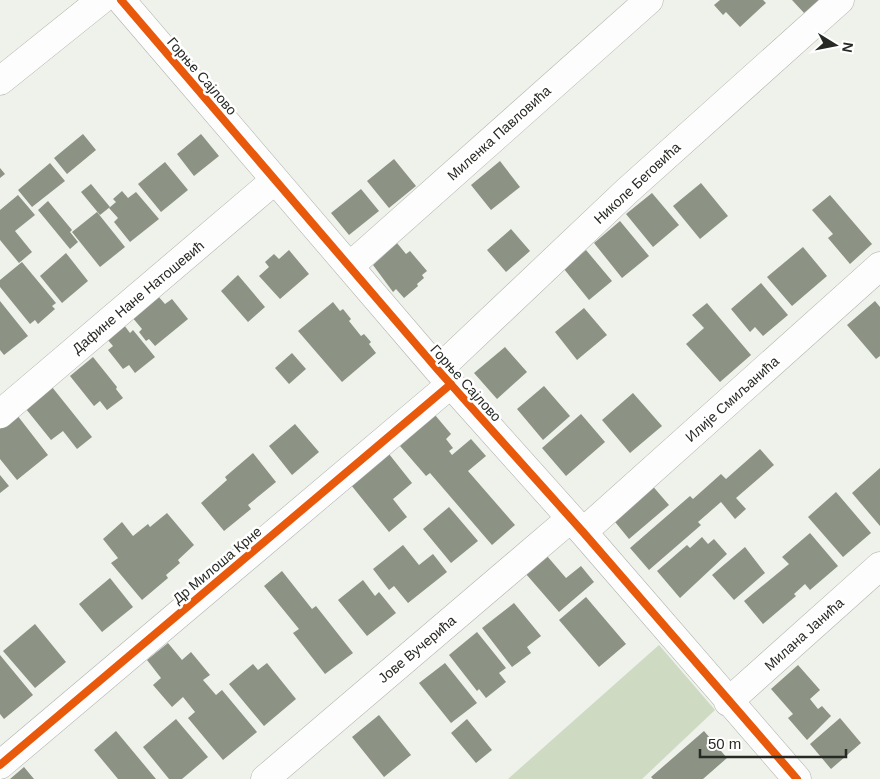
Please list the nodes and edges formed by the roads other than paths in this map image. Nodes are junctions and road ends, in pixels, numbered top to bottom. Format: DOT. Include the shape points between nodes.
graph roads {
  1 [pos="100,0"];
  2 [pos="121,0"];
  3 [pos="649,0"];
  4 [pos="840,0"];
  5 [pos="0,81"];
  6 [pos="275,180"];
  7 [pos="350,266"];
  8 [pos="880,266"];
  9 [pos="444,377"];
  10 [pos="0,414"];
  11 [pos="577,525"];
  12 [pos="880,566"];
  13 [pos="728,702"];
  14 [pos="0,764"];
  15 [pos="265,779"];
  16 [pos="797,779"];
  1 -- 5 [label="street"];
  2 -- 6 [label="street, Горње Сајлово"];
  3 -- 7 [label="street, Миленка Павловића"];
  4 -- 9 [label="street, Николе Беговића" via="627,192"];
  6 -- 7 [label="street, Горње Сајлово"];
  6 -- 10 [label="street, Дафине Нане Натошевић"];
  7 -- 9 [label="street, Горње Сајлово"];
  8 -- 11 [label="street, Илије Смиљанића"];
  9 -- 11 [label="street, Горње Сајлово"];
  9 -- 14 [label="street, Др Милоша Крне"];
  11 -- 13 [label="street, Горње Сајлово"];
  11 -- 15 [label="street, Јове Вучерића"];
  12 -- 13 [label="street, Милана Јанића"];
  13 -- 16 [label="street, Горње Сајлово"];
}
